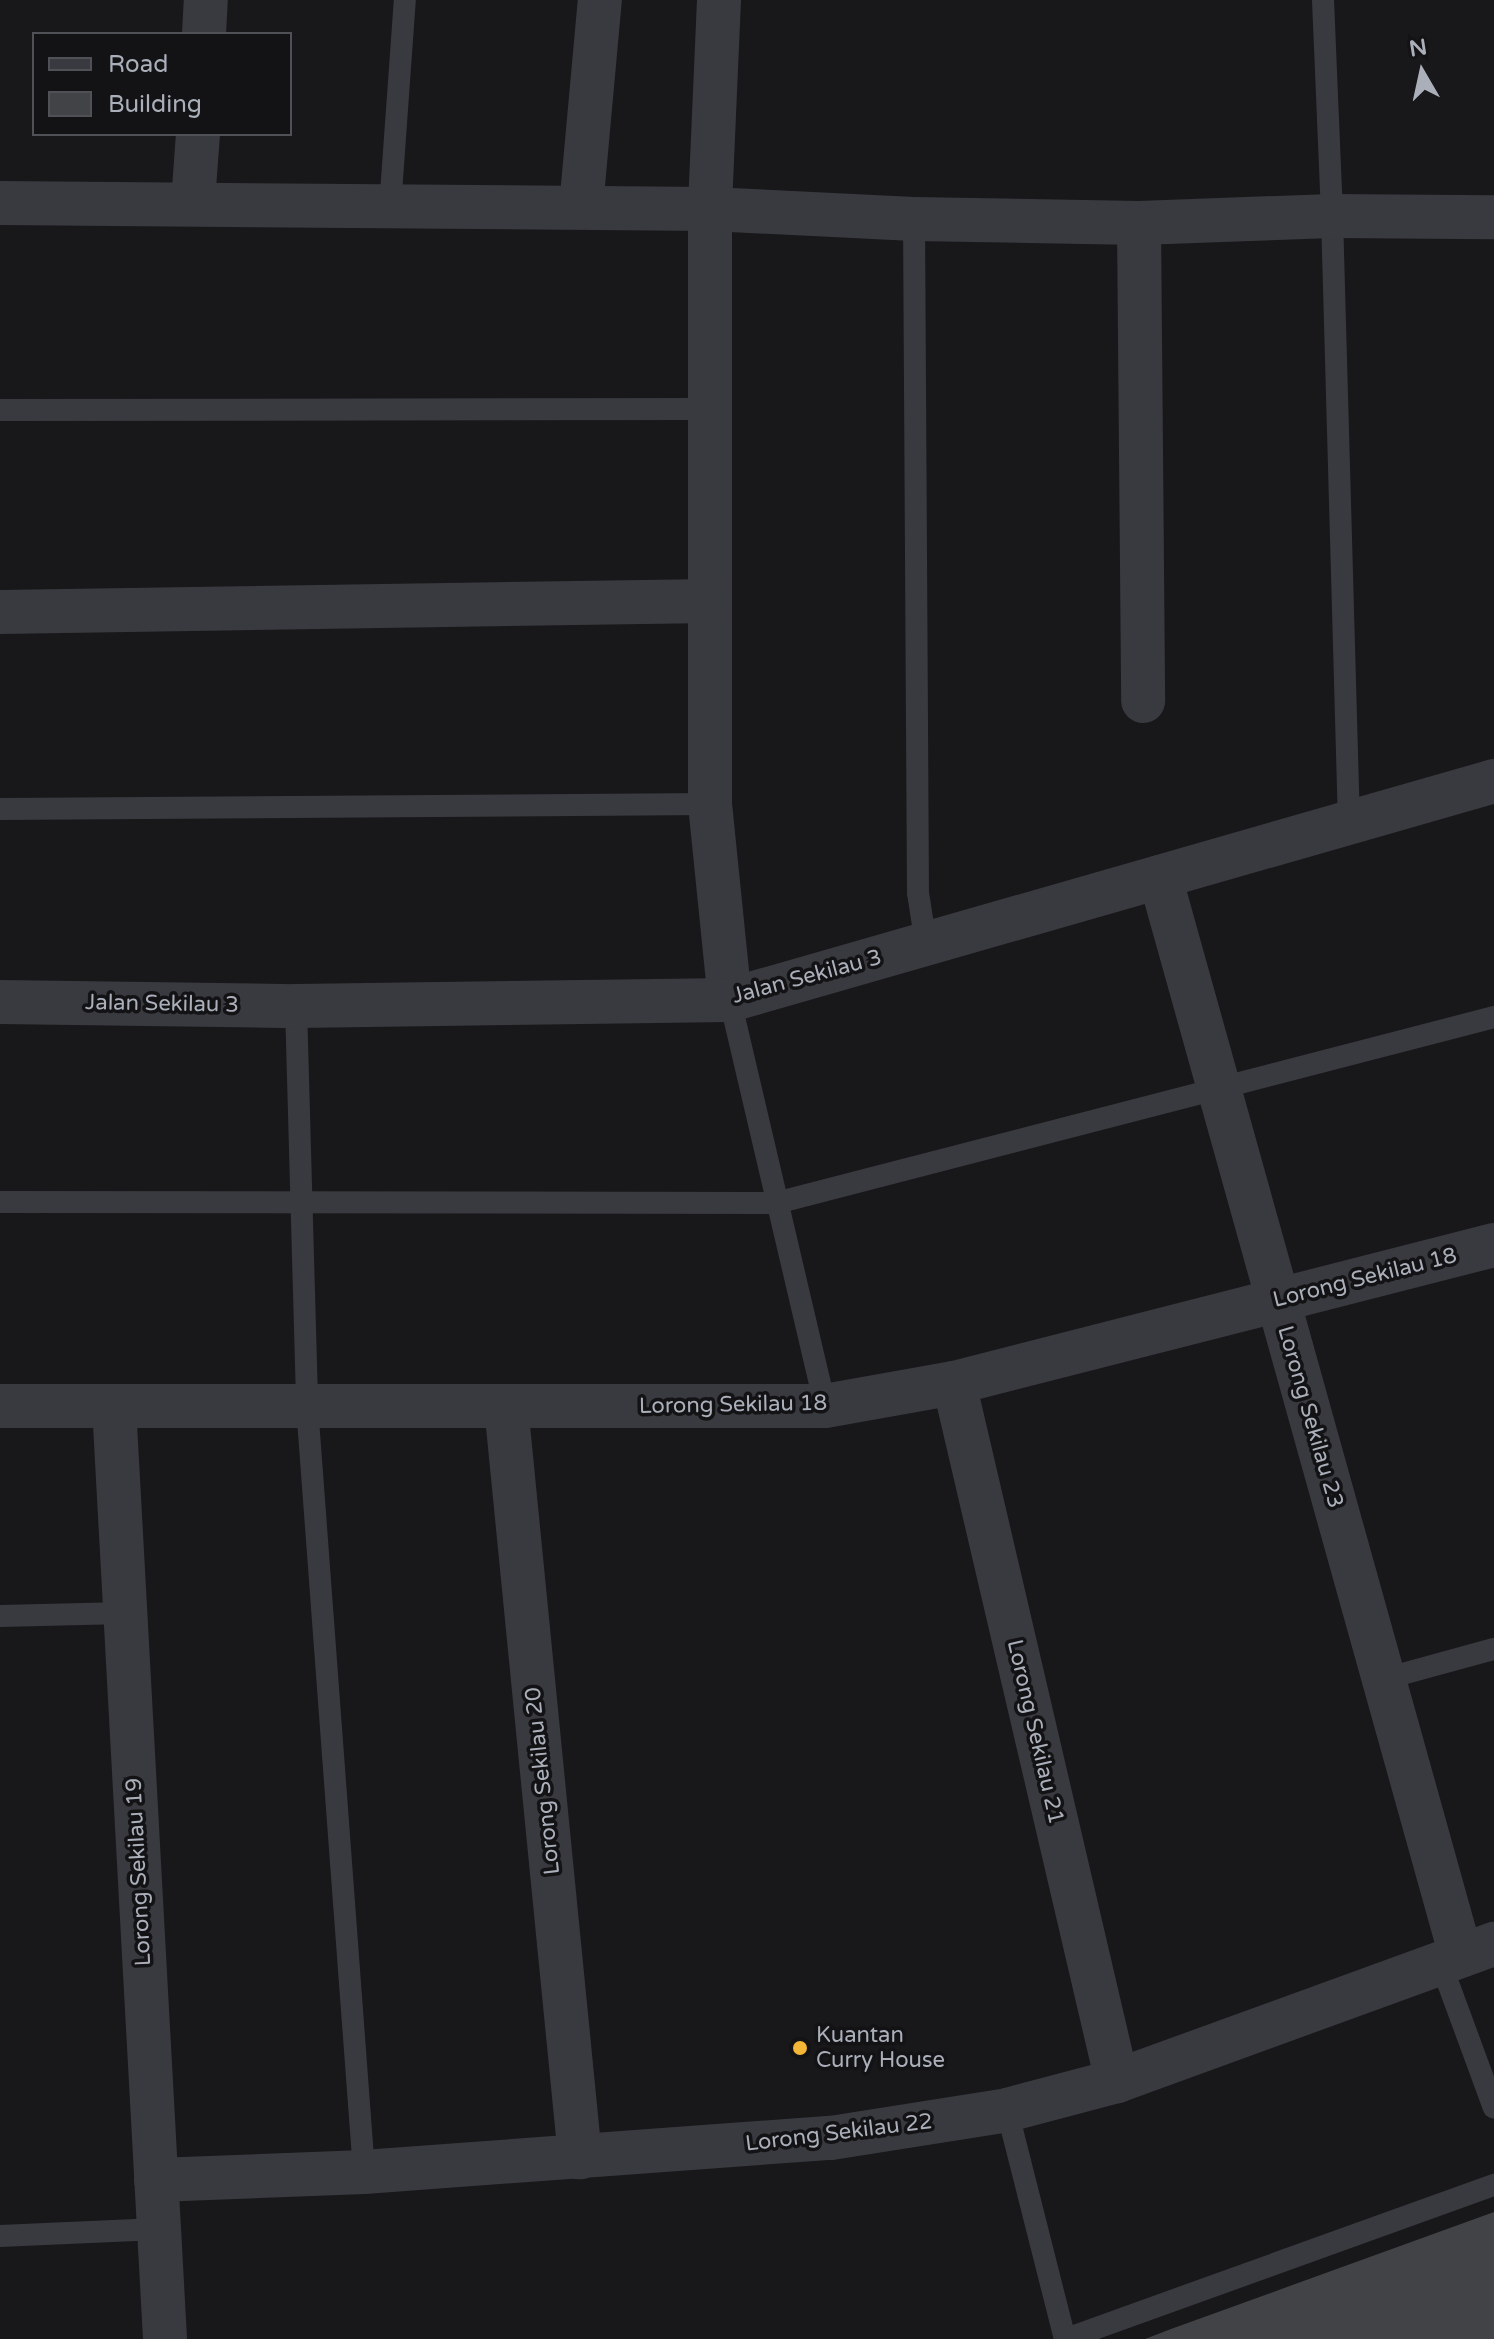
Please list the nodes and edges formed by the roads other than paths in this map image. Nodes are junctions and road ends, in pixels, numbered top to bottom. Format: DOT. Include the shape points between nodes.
graph roads {
  1 [pos="206,0"];
  2 [pos="405,0"];
  3 [pos="600,0"];
  4 [pos="719,0"];
  5 [pos="1323,0"];
  6 [pos="204,32"];
  7 [pos="198,136"];
  8 [pos="193,202"];
  9 [pos="0,203"];
  10 [pos="390,207"];
  11 [pos="581,207"];
  12 [pos="710,209"];
  13 [pos="1332,216"];
  14 [pos="1494,217"];
  15 [pos="914,219"];
  16 [pos="1139,223"];
  17 [pos="711,409"];
  18 [pos="0,410"];
  19 [pos="710,601"];
  20 [pos="0,612"];
  21 [pos="1143,701"];
  22 [pos="1494,781"];
  23 [pos="710,804"];
  24 [pos="0,809"];
  25 [pos="1349,823"];
  26 [pos="1160,877"];
  27 [pos="926,944"];
  28 [pos="730,1000"];
  29 [pos="0,1002"];
  30 [pos="296,1006"];
  31 [pos="1494,1017"];
  32 [pos="1219,1089"];
  33 [pos="0,1202"];
  34 [pos="301,1202"];
  35 [pos="776,1203"];
  36 [pos="1494,1245"];
  37 [pos="1278,1300"];
  38 [pos="954,1383"];
  39 [pos="0,1406"];
  40 [pos="114,1406"];
  41 [pos="307,1406"];
  42 [pos="506,1406"];
  43 [pos="825,1406"];
  44 [pos="125,1613"];
  45 [pos="0,1616"];
  46 [pos="1494,1649"];
  47 [pos="1384,1679"];
  48 [pos="1465,1955"];
  49 [pos="1117,2081"];
  50 [pos="1494,2108"];
  51 [pos="1007,2110"];
  52 [pos="580,2157"];
  53 [pos="364,2172"];
  54 [pos="156,2180"];
  55 [pos="1494,2185"];
  56 [pos="158,2229"];
  57 [pos="0,2236"];
  58 [pos="165,2339"];
  59 [pos="1066,2339"];
  1 -- 6 [label="street"];
  2 -- 10 [label="lane"];
  3 -- 11 [label="street"];
  4 -- 12 [label="street"];
  5 -- 13 [label="lane"];
  7 -- 8 [label="street"];
  8 -- 9 [label="street"];
  8 -- 10 [label="street"];
  10 -- 11 [label="street"];
  11 -- 12 [label="street"];
  12 -- 15 [label="street"];
  12 -- 17 [label="street"];
  13 -- 14 [label="street"];
  13 -- 16 [label="street"];
  13 -- 25 [label="lane"];
  15 -- 16 [label="street"];
  15 -- 27 [label="lane" via="918,893"];
  16 -- 21 [label="street"];
  17 -- 18 [label="lane"];
  17 -- 19 [label="street"];
  19 -- 20 [label="street"];
  19 -- 23 [label="street"];
  22 -- 25 [label="street, Jalan Sekilau 3"];
  23 -- 24 [label="lane"];
  23 -- 28 [label="street"];
  25 -- 26 [label="street, Jalan Sekilau 3"];
  26 -- 27 [label="street, Jalan Sekilau 3"];
  26 -- 32 [label="street, Lorong Sekilau 23"];
  27 -- 28 [label="street, Jalan Sekilau 3"];
  28 -- 30 [label="street, Jalan Sekilau 3"];
  28 -- 35 [label="lane"];
  29 -- 30 [label="street, Jalan Sekilau 3"];
  30 -- 34 [label="lane"];
  31 -- 32 [label="lane"];
  32 -- 35 [label="lane"];
  32 -- 37 [label="street, Lorong Sekilau 23"];
  33 -- 34 [label="lane"];
  34 -- 35 [label="lane"];
  34 -- 41 [label="lane"];
  35 -- 43 [label="lane"];
  36 -- 37 [label="street, Lorong Sekilau 18"];
  37 -- 38 [label="street, Lorong Sekilau 18"];
  37 -- 47 [label="street, Lorong Sekilau 23"];
  38 -- 43 [label="street, Lorong Sekilau 18"];
  38 -- 49 [label="street, Lorong Sekilau 21"];
  39 -- 40 [label="street, Lorong Sekilau 18"];
  40 -- 41 [label="street, Lorong Sekilau 18"];
  40 -- 44 [label="street, Lorong Sekilau 19"];
  41 -- 42 [label="street, Lorong Sekilau 18"];
  41 -- 53 [label="lane"];
  42 -- 43 [label="street, Lorong Sekilau 18"];
  42 -- 52 [label="street, Lorong Sekilau 20"];
  44 -- 45 [label="lane"];
  44 -- 54 [label="street, Lorong Sekilau 19"];
  46 -- 47 [label="lane"];
  47 -- 48 [label="street, Lorong Sekilau 23"];
  48 -- 49 [label="street, Lorong Sekilau 22"];
  48 -- 50 [label="lane"];
  49 -- 51 [label="street, Lorong Sekilau 22"];
  51 -- 52 [label="street, Lorong Sekilau 22" via="831,2138"];
  51 -- 59 [label="lane"];
  52 -- 53 [label="street, Lorong Sekilau 22"];
  53 -- 54 [label="street, Lorong Sekilau 22"];
  54 -- 56 [label="street, Lorong Sekilau 19"];
  55 -- 59 [label="lane"];
  56 -- 57 [label="lane"];
  56 -- 58 [label="street, Lorong Sekilau 19"];
}
